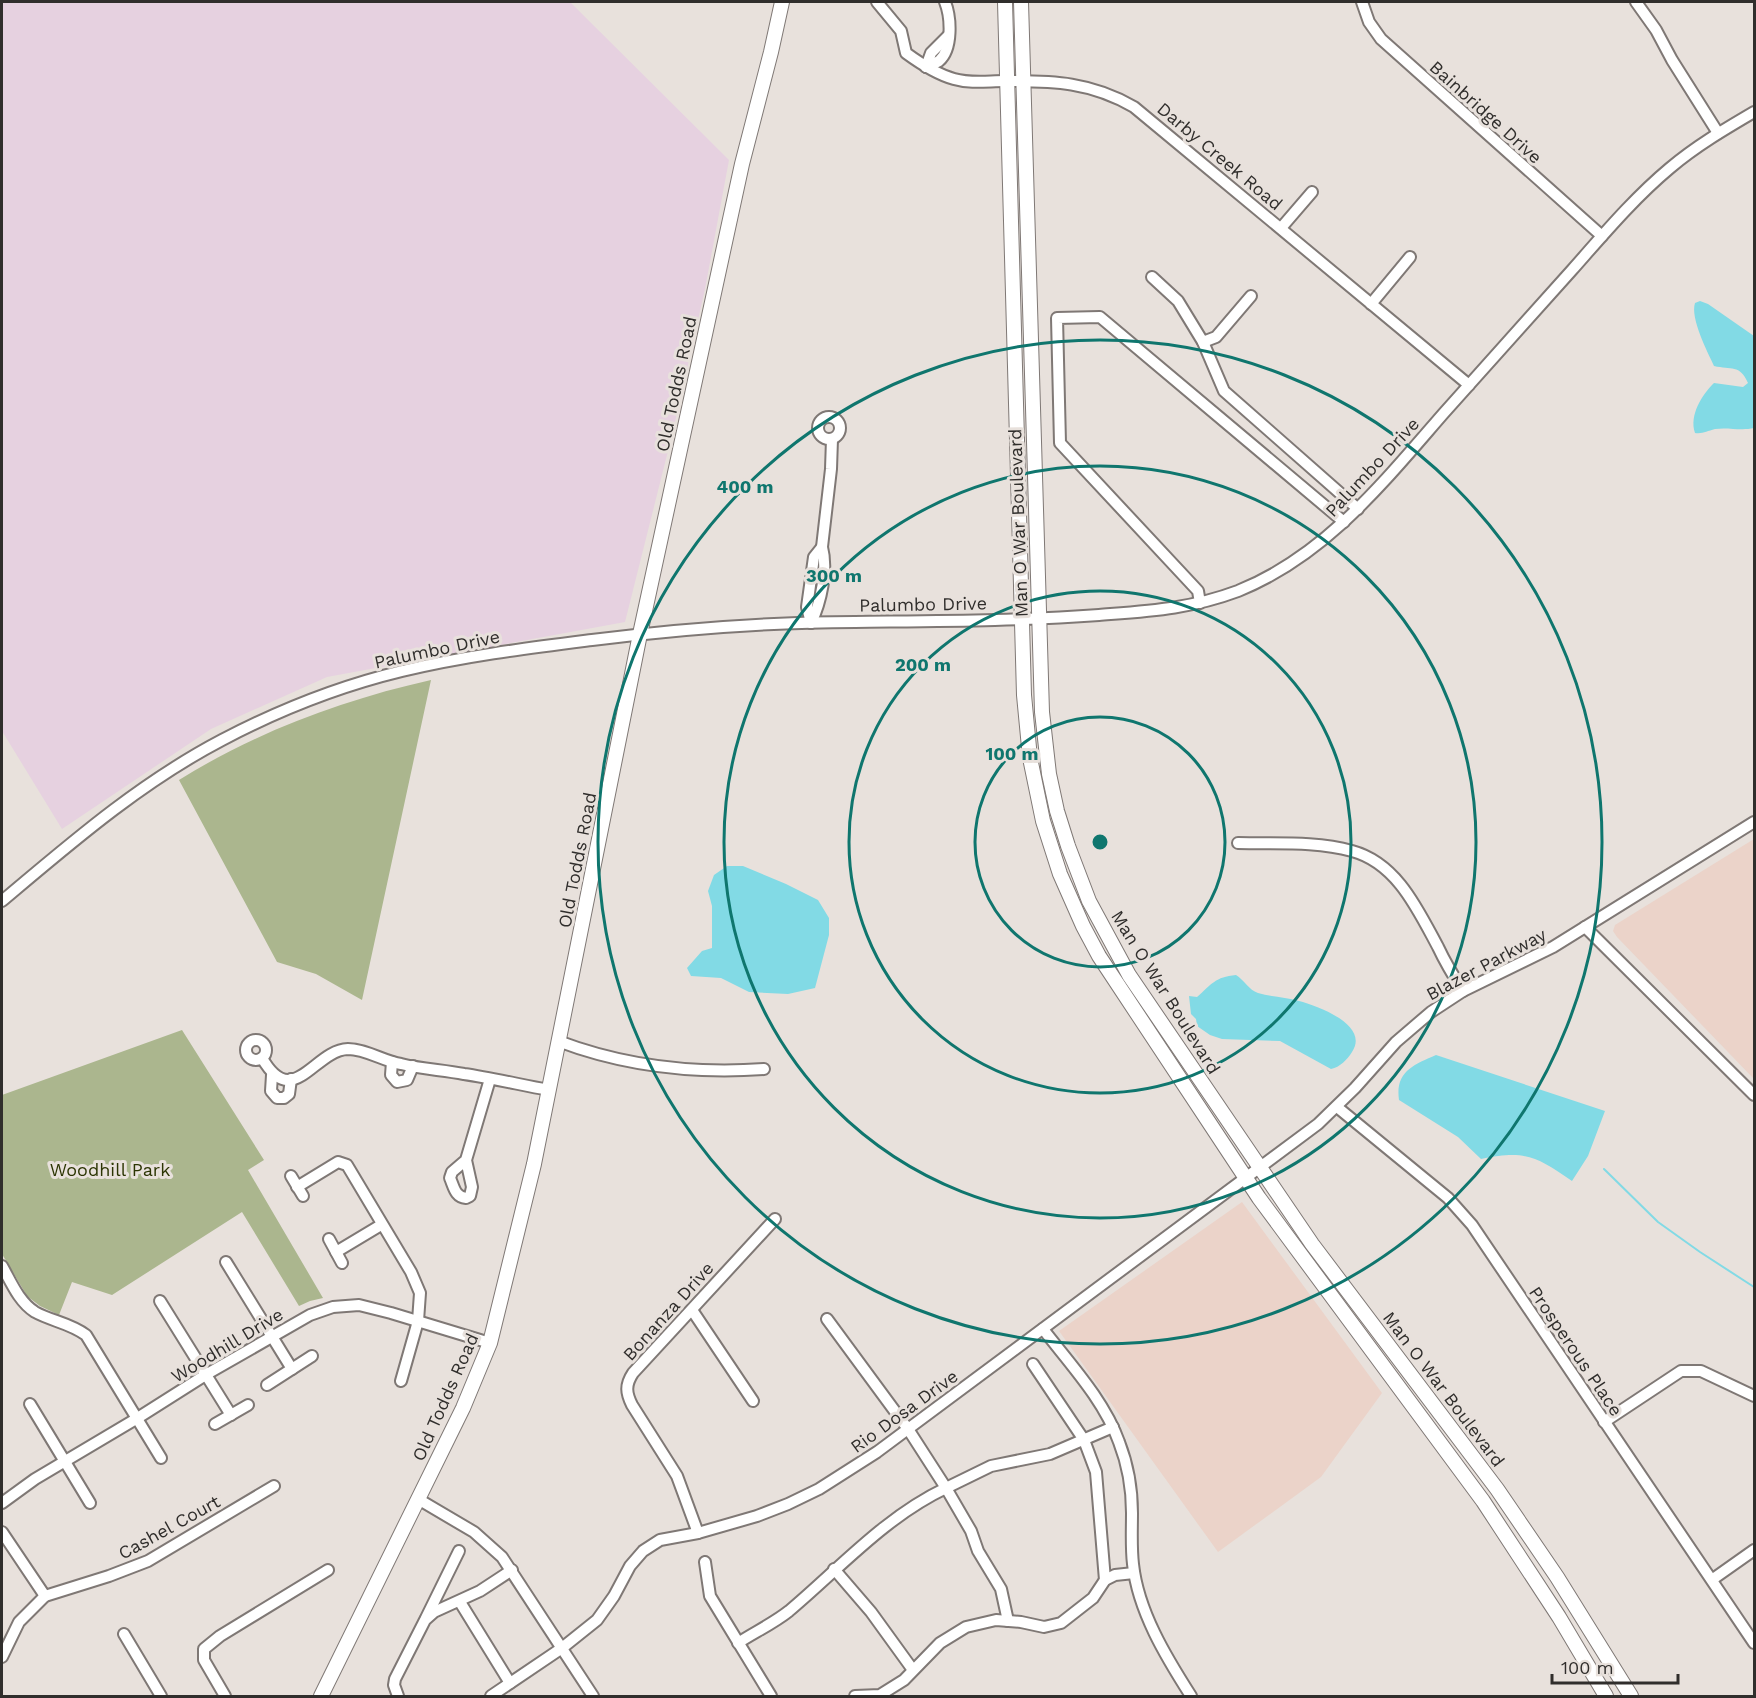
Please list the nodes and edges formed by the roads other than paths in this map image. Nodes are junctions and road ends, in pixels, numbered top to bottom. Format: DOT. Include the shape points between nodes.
graph roads {
  1 [pos="782,2"];
  2 [pos="877,2"];
  3 [pos="945,2"];
  4 [pos="1005,2"];
  5 [pos="1021,2"];
  6 [pos="1362,2"];
  7 [pos="1636,2"];
  8 [pos="926,67"];
  9 [pos="1007,81"];
  10 [pos="1023,82"];
  11 [pos="1755,112"];
  12 [pos="1718,133"];
  13 [pos="1312,192"];
  14 [pos="1281,228"];
  15 [pos="1602,236"];
  16 [pos="1410,257"];
  17 [pos="1152,277"];
  18 [pos="1251,296"];
  19 [pos="1371,304"];
  20 [pos="1203,342"];
  21 [pos="1469,385"];
  22 [pos="832,439"];
  23 [pos="1358,509"];
  24 [pos="1344,522"];
  25 [pos="1200,603"];
  26 [pos="1039,619"];
  27 [pos="1022,620"];
  28 [pos="811,622"];
  29 [pos="640,634"];
  30 [pos="1755,822"];
  31 [pos="1238,843"];
  32 [pos="2,901"];
  33 [pos="1586,927"];
  34 [pos="1463,991"];
  35 [pos="558,1041"];
  36 [pos="262,1058"];
  37 [pos="392,1062"];
  38 [pos="413,1066"];
  39 [pos="764,1070"];
  40 [pos="272,1075"];
  41 [pos="291,1079"];
  42 [pos="490,1079"];
  43 [pos="549,1090"];
  44 [pos="1755,1095"];
  45 [pos="1337,1107"];
  46 [pos="465,1160"];
  47 [pos="1259,1167"];
  48 [pos="291,1176"];
  49 [pos="1246,1178"];
  50 [pos="775,1219"];
  51 [pos="381,1225"];
  52 [pos="329,1239"];
  53 [pos="336,1252"];
  54 [pos="226,1262"];
  55 [pos="342,1263"];
  56 [pos="2,1266"];
  57 [pos="160,1301"];
  58 [pos="692,1310"];
  59 [pos="826,1319"];
  60 [pos="418,1321"];
  61 [pos="1043,1329"];
  62 [pos="273,1336"];
  63 [pos="490,1343"];
  64 [pos="312,1356"];
  65 [pos="1033,1364"];
  66 [pos="292,1369"];
  67 [pos="207,1374"];
  68 [pos="401,1381"];
  69 [pos="267,1385"];
  70 [pos="1755,1396"];
  71 [pos="753,1401"];
  72 [pos="30,1404"];
  73 [pos="248,1405"];
  74 [pos="231,1415"];
  75 [pos="136,1419"];
  76 [pos="1604,1422"];
  77 [pos="215,1424"];
  78 [pos="1113,1427"];
  79 [pos="908,1429"];
  80 [pos="1084,1440"];
  81 [pos="161,1458"];
  82 [pos="65,1462"];
  83 [pos="274,1486"];
  84 [pos="946,1488"];
  85 [pos="418,1499"];
  86 [pos="2,1503"];
  87 [pos="90,1503"];
  88 [pos="2,1532"];
  89 [pos="698,1533"];
  90 [pos="1755,1550"];
  91 [pos="459,1551"];
  92 [pos="705,1562"];
  93 [pos="328,1569"];
  94 [pos="834,1569"];
  95 [pos="512,1570"];
  96 [pos="1134,1573"];
  97 [pos="1713,1579"];
  98 [pos="1105,1581"];
  99 [pos="45,1596"];
  100 [pos="460,1602"];
  101 [pos="425,1620"];
  102 [pos="1008,1621"];
  103 [pos="124,1634"];
  104 [pos="738,1643"];
  105 [pos="1755,1643"];
  106 [pos="562,1648"];
  107 [pos="2,1657"];
  108 [pos="913,1670"];
  109 [pos="510,1683"];
  110 [pos="161,1696"];
  111 [pos="225,1696"];
  112 [pos="321,1696"];
  113 [pos="398,1696"];
  114 [pos="491,1696"];
  115 [pos="591,1696"];
  116 [pos="771,1696"];
  117 [pos="855,1696"];
  118 [pos="873,1696"];
  119 [pos="1191,1696"];
  120 [pos="1606,1696"];
  121 [pos="1631,1696"];
  1 -- 29 [label="main road, Old Todds Road" via="742,164"];
  2 -- 8 [label="street, Darby Creek Road" via="901,31 906,53"];
  3 -- 8 [label="street" via="950,23 947,50 939,61"];
  4 -- 9 [label="main road, Man O War Boulevard"];
  5 -- 10 [label="main road, Man O War Boulevard"];
  6 -- 15 [label="street, Bainbridge Drive" via="1381,39"];
  7 -- 12 [label="street"];
  8 -- 9 [label="street, Darby Creek Road" via="963,81"];
  9 -- 10 [label="street, Darby Creek Road"];
  9 -- 27 [label="main road, Man O War Boulevard"];
  10 -- 14 [label="street, Darby Creek Road" via="1074,84 1119,99 1147,116"];
  10 -- 26 [label="main road, Man O War Boulevard"];
  11 -- 12 [label="street, Palumbo Drive"];
  12 -- 15 [label="street, Palumbo Drive" via="1668,170"];
  13 -- 14 [label="street"];
  14 -- 19 [label="street, Darby Creek Road"];
  15 -- 21 [label="street, Palumbo Drive"];
  16 -- 19 [label="street"];
  17 -- 20 [label="street" via="1178,301"];
  18 -- 20 [label="street" via="1216,337"];
  19 -- 21 [label="street, Darby Creek Road"];
  20 -- 23 [label="street" via="1224,391"];
  21 -- 23 [label="street, Palumbo Drive"];
  22 -- 28 [label="street" via="822,547 814,557 807,607"];
  23 -- 24 [label="street, Palumbo Drive"];
  24 -- 25 [label="street, Palumbo Drive" via="1279,571"];
  24 -- 25 [label="street" via="1100,317 1057,318 1060,444 1198,591"];
  25 -- 26 [label="street, Palumbo Drive" via="1169,610"];
  26 -- 27 [label="street, Palumbo Drive"];
  26 -- 47 [label="main road, Man O War Boulevard" via="1049,774 1079,877 1129,975"];
  27 -- 28 [label="street, Palumbo Drive"];
  27 -- 49 [label="main road, Man O War Boulevard" via="1030,758 1043,822 1060,874 1113,980"];
  28 -- 29 [label="street, Palumbo Drive"];
  29 -- 32 [label="street, Palumbo Drive" via="501,652 417,668 373,679 276,714 220,741 128,798"];
  29 -- 35 [label="main road, Old Todds Road"];
  30 -- 33 [label="street, Blazer Parkway"];
  31 -- 34 [label="street" via="1308,844 1355,851 1372,859 1410,897"];
  33 -- 34 [label="street, Blazer Parkway"];
  33 -- 44 [label="street"];
  34 -- 45 [label="street, Blazer Parkway" via="1406,1032"];
  35 -- 39 [label="street" via="604,1056 662,1067"];
  35 -- 43 [label="main road, Old Todds Road"];
  36 -- 40 [label="street"];
  37 -- 38 [label="street"];
  37 -- 38 [label="street" via="391,1075 397,1082 409,1078"];
  37 -- 41 [label="street" via="359,1050 343,1050"];
  38 -- 42 [label="street"];
  40 -- 41 [label="street"];
  40 -- 41 [label="street" via="271,1091 277,1098 289,1094"];
  42 -- 43 [label="street"];
  42 -- 46 [label="street"];
  43 -- 63 [label="main road, Old Todds Road"];
  45 -- 47 [label="street, Blazer Parkway"];
  45 -- 76 [label="street, Prosperous Place" via="1459,1208"];
  47 -- 49 [label="street, Rio Dosa Drive"];
  47 -- 121 [label="main road, Man O War Boulevard" via="1503,1499 1570,1596"];
  48 -- 51 [label="street" via="300,1191 332,1165 343,1162"];
  49 -- 61 [label="street, Rio Dosa Drive"];
  49 -- 120 [label="main road, Man O War Boulevard" via="1468,1479"];
  50 -- 58 [label="street, Bonanza Drive"];
  51 -- 53 [label="street"];
  51 -- 60 [label="street" via="417,1285 421,1302"];
  52 -- 53 [label="street"];
  53 -- 55 [label="street"];
  54 -- 62 [label="street"];
  56 -- 75 [label="street" via="25,1304 86,1335"];
  57 -- 67 [label="street"];
  58 -- 71 [label="street"];
  58 -- 89 [label="street, Bonanza Drive" via="633,1373 626,1394 676,1476"];
  59 -- 79 [label="street"];
  60 -- 62 [label="street, Woodhill Drive" via="374,1308 345,1305 310,1314"];
  60 -- 63 [label="street, Woodhill Drive"];
  60 -- 68 [label="street"];
  61 -- 78 [label="street"];
  61 -- 79 [label="street, Rio Dosa Drive"];
  62 -- 66 [label="street"];
  62 -- 67 [label="street, Woodhill Drive"];
  63 -- 85 [label="main road, Old Todds Road"];
  64 -- 66 [label="street"];
  65 -- 80 [label="street"];
  66 -- 69 [label="street"];
  67 -- 74 [label="street"];
  67 -- 75 [label="street, Woodhill Drive"];
  70 -- 76 [label="street" via="1701,1371 1681,1371"];
  72 -- 82 [label="street"];
  73 -- 74 [label="street"];
  74 -- 77 [label="street"];
  75 -- 81 [label="street"];
  75 -- 82 [label="street, Woodhill Drive"];
  76 -- 97 [label="street, Prosperous Place"];
  78 -- 80 [label="street"];
  78 -- 96 [label="street" via="1128,1472"];
  79 -- 84 [label="street"];
  79 -- 89 [label="street, Rio Dosa Drive" via="819,1489 757,1516"];
  80 -- 84 [label="street" via="1050,1454 991,1466"];
  80 -- 98 [label="street" via="1096,1472"];
  82 -- 86 [label="street, Woodhill Drive"];
  82 -- 87 [label="street"];
  83 -- 99 [label="street, Cashel Court" via="148,1561"];
  84 -- 94 [label="street" via="876,1533"];
  84 -- 102 [label="street" via="1001,1589"];
  85 -- 95 [label="street" via="483,1539"];
  85 -- 112 [label="main road, Old Todds Road"];
  88 -- 99 [label="street"];
  89 -- 106 [label="street, Rio Dosa Drive" via="660,1540 643,1551 597,1620"];
  90 -- 97 [label="street"];
  91 -- 101 [label="street"];
  92 -- 104 [label="street" via="710,1596"];
  93 -- 111 [label="street" via="204,1649 204,1660"];
  94 -- 104 [label="street" via="788,1612"];
  94 -- 108 [label="street" via="872,1612"];
  95 -- 100 [label="street"];
  95 -- 106 [label="street"];
  96 -- 98 [label="street" via="1115,1575"];
  96 -- 119 [label="street" via="1150,1622"];
  97 -- 105 [label="street, Prosperous Place"];
  98 -- 102 [label="street" via="1093,1598 1061,1623 1044,1627"];
  99 -- 107 [label="street, Cashel Court" via="19,1622"];
  100 -- 101 [label="street"];
  100 -- 109 [label="street"];
  101 -- 113 [label="street" via="395,1679"];
  102 -- 108 [label="street" via="966,1627 940,1643"];
  103 -- 110 [label="street"];
  104 -- 116 [label="street"];
  106 -- 109 [label="street, Rio Dosa Drive"];
  106 -- 115 [label="street"];
  108 -- 118 [label="street" via="904,1680"];
  109 -- 114 [label="street, Rio Dosa Drive"];
  117 -- 118 [label="street"];
}
